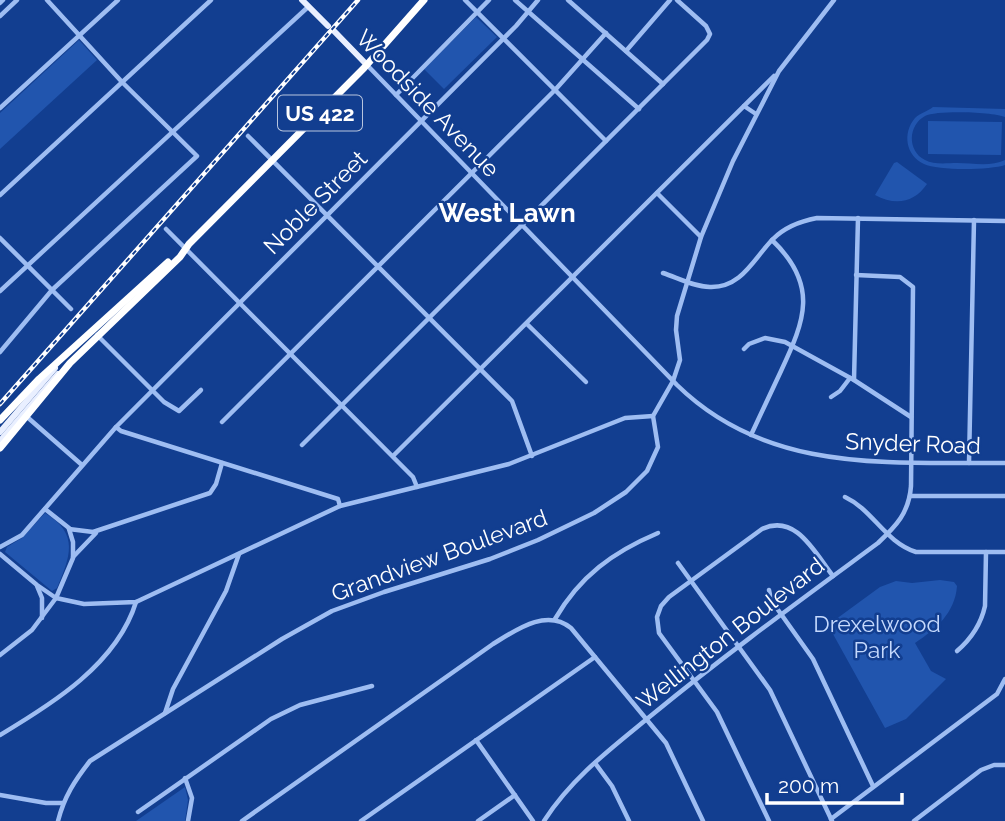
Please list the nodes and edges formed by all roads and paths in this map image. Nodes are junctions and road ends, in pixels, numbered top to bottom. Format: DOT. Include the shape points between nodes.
graph roads {
  1 [pos="17,0"];
  2 [pos="47,0"];
  3 [pos="118,0"];
  4 [pos="211,0"];
  5 [pos="302,0"];
  6 [pos="424,0"];
  7 [pos="465,0"];
  8 [pos="489,0"];
  9 [pos="515,0"];
  10 [pos="538,0"];
  11 [pos="568,0"];
  12 [pos="670,0"];
  13 [pos="677,0"];
  14 [pos="834,0"];
  15 [pos="308,7"];
  16 [pos="477,12"];
  17 [pos="528,12"];
  18 [pos="0,16"];
  19 [pos="606,33"];
  20 [pos="79,36"];
  21 [pos="503,38"];
  22 [pos="626,51"];
  23 [pos="583,60"];
  24 [pos="367,65"];
  25 [pos="779,71"];
  26 [pos="122,82"];
  27 [pos="663,84"];
  28 [pos="555,90"];
  29 [pos="397,95"];
  30 [pos="744,106"];
  31 [pos="0,108"];
  32 [pos="639,109"];
  33 [pos="756,114"];
  34 [pos="421,121"];
  35 [pos="172,132"];
  36 [pos="248,136"];
  37 [pos="606,141"];
  38 [pos="272,161"];
  39 [pos="472,173"];
  40 [pos="657,193"];
  41 [pos="0,195"];
  42 [pos="327,215"];
  43 [pos="858,218"];
  44 [pos="974,220"];
  45 [pos="1005,221"];
  46 [pos="522,225"];
  47 [pos="166,229"];
  48 [pos="701,237"];
  49 [pos="0,238"];
  50 [pos="772,240"];
  51 [pos="185,248"];
  52 [pos="27,266"];
  53 [pos="379,266"];
  54 [pos="663,273"];
  55 [pos="856,275"];
  56 [pos="573,278"];
  57 [pos="688,282"];
  58 [pos="52,290"];
  59 [pos="0,291"];
  60 [pos="239,302"];
  61 [pos="71,309"];
  62 [pos="430,318"];
  63 [pos="527,324"];
  64 [pos="95,334"];
  65 [pos="793,346"];
  66 [pos="744,349"];
  67 [pos="0,352"];
  68 [pos="291,354"];
  69 [pos="65,356"];
  70 [pos="70,363"];
  71 [pos="481,369"];
  72 [pos="852,379"];
  73 [pos="673,381"];
  74 [pos="586,382"];
  75 [pos="201,390"];
  76 [pos="152,391"];
  77 [pos="831,397"];
  78 [pos="342,405"];
  79 [pos="26,416"];
  80 [pos="653,416"];
  81 [pos="912,417"];
  82 [pos="0,420"];
  83 [pos="222,422"];
  84 [pos="116,427"];
  85 [pos="0,432"];
  86 [pos="751,435"];
  87 [pos="0,440"];
  88 [pos="302,445"];
  89 [pos="0,448"];
  90 [pos="393,456"];
  91 [pos="532,457"];
  92 [pos="911,461"];
  93 [pos="222,463"];
  94 [pos="969,463"];
  95 [pos="1005,463"];
  96 [pos="82,465"];
  97 [pos="417,487"];
  98 [pos="910,496"];
  99 [pos="1005,496"];
  100 [pos="845,497"];
  101 [pos="340,506"];
  102 [pos="45,509"];
  103 [pos="69,529"];
  104 [pos="99,530"];
  105 [pos="658,533"];
  106 [pos="887,535"];
  107 [pos="0,547"];
  108 [pos="986,552"];
  109 [pos="1005,552"];
  110 [pos="240,553"];
  111 [pos="0,554"];
  112 [pos="73,558"];
  113 [pos="678,563"];
  114 [pos="833,576"];
  115 [pos="691,581"];
  116 [pos="37,585"];
  117 [pos="769,590"];
  118 [pos="56,598"];
  119 [pos="136,602"];
  120 [pos="781,615"];
  121 [pos="42,618"];
  122 [pos="555,619"];
  123 [pos="739,646"];
  124 [pos="957,651"];
  125 [pos="0,655"];
  126 [pos="595,657"];
  127 [pos="1005,679"];
  128 [pos="694,680"];
  129 [pos="372,686"];
  130 [pos="997,694"];
  131 [pos="1005,699"];
  132 [pos="165,713"];
  133 [pos="646,719"];
  134 [pos="0,735"];
  135 [pos="477,740"];
  136 [pos="595,762"];
  137 [pos="1005,765"];
  138 [pos="185,778"];
  139 [pos="873,786"];
  140 [pos="0,795"];
  141 [pos="515,795"];
  142 [pos="63,803"];
  143 [pos="138,812"];
  144 [pos="831,820"];
  145 [pos="58,821"];
  146 [pos="188,821"];
  147 [pos="242,821"];
  148 [pos="361,821"];
  149 [pos="478,821"];
  150 [pos="533,821"];
  151 [pos="544,821"];
  152 [pos="628,821"];
  153 [pos="703,821"];
  154 [pos="769,821"];
  155 [pos="914,821"];
  1 -- 18 [label="street"];
  2 -- 20 [label="street"];
  3 -- 20 [label="street"];
  4 -- 26 [label="street"];
  5 -- 15 [label="main road, Woodside Avenue"];
  6 -- 24 [label="highway, US 422"];
  7 -- 16 [label="street"];
  8 -- 16 [label="street"];
  9 -- 17 [label="street"];
  10 -- 17 [label="street, Noble Street"];
  11 -- 19 [label="street"];
  12 -- 22 [label="street"];
  13 -- 27 [label="street" via="710,34"];
  14 -- 25 [label="street"];
  15 -- 24 [label="main road, Woodside Avenue"];
  15 -- 35 [label="street"];
  16 -- 21 [label="street"];
  16 -- 29 [label="street"];
  17 -- 21 [label="street, Noble Street"];
  17 -- 23 [label="street"];
  19 -- 22 [label="street"];
  19 -- 23 [label="street"];
  20 -- 26 [label="street"];
  20 -- 31 [label="street"];
  21 -- 28 [label="street"];
  21 -- 34 [label="street, Noble Street"];
  22 -- 27 [label="street"];
  23 -- 28 [label="street"];
  23 -- 32 [label="street"];
  24 -- 29 [label="street, Woodside Avenue"];
  24 -- 38 [label="highway, US 422"];
  25 -- 30 [label="street"];
  25 -- 33 [label="street"];
  26 -- 35 [label="street"];
  26 -- 41 [label="street"];
  27 -- 32 [label="street"];
  28 -- 37 [label="street"];
  28 -- 39 [label="street"];
  29 -- 34 [label="street, Woodside Avenue"];
  30 -- 33 [label="street"];
  30 -- 40 [label="street"];
  32 -- 37 [label="street"];
  33 -- 48 [label="street"];
  34 -- 39 [label="street, Woodside Avenue"];
  34 -- 42 [label="street, Noble Street"];
  35 -- 52 [label="street"];
  35 -- 58 [label="street" via="197,156"];
  36 -- 38 [label="street"];
  37 -- 46 [label="street"];
  38 -- 42 [label="street"];
  38 -- 51 [label="highway, US 422"];
  39 -- 46 [label="street, Woodside Avenue"];
  39 -- 53 [label="street"];
  40 -- 48 [label="street"];
  40 -- 56 [label="street"];
  42 -- 53 [label="street"];
  42 -- 60 [label="street, Noble Street"];
  43 -- 44 [label="street"];
  43 -- 50 [label="street" via="809,219 786,228"];
  43 -- 55 [label="street"];
  44 -- 45 [label="street"];
  44 -- 94 [label="street"];
  46 -- 56 [label="street, Woodside Avenue"];
  46 -- 62 [label="street"];
  47 -- 51 [label="street"];
  48 -- 57 [label="street"];
  49 -- 52 [label="street"];
  50 -- 57 [label="street" via="734,281 710,287"];
  50 -- 65 [label="street" via="793,264 803,291 802,324"];
  51 -- 60 [label="street"];
  51 -- 64 [label="highway, US 422"];
  52 -- 58 [label="street"];
  52 -- 59 [label="street"];
  53 -- 62 [label="street"];
  53 -- 68 [label="street"];
  54 -- 57 [label="street"];
  55 -- 72 [label="street"];
  55 -- 81 [label="street, Wellington Boulevard" via="900,277 913,287"];
  56 -- 63 [label="street"];
  56 -- 73 [label="street, Woodside Avenue"];
  57 -- 73 [label="street" via="677,316 680,360"];
  58 -- 61 [label="street"];
  58 -- 67 [label="street"];
  60 -- 68 [label="street"];
  60 -- 76 [label="street, Noble Street"];
  62 -- 71 [label="street"];
  62 -- 78 [label="street"];
  63 -- 71 [label="street"];
  63 -- 74 [label="street"];
  64 -- 69 [label="highway, US 422"];
  64 -- 70 [label="highway, US 422"];
  64 -- 76 [label="street"];
  65 -- 66 [label="street" via="765,338"];
  65 -- 72 [label="street"];
  65 -- 86 [label="street"];
  68 -- 78 [label="street"];
  68 -- 83 [label="street"];
  69 -- 82 [label="highway, US 422"];
  69 -- 85 [label="main road"];
  70 -- 79 [label="highway, US 422"];
  70 -- 87 [label="main road"];
  71 -- 90 [label="street"];
  71 -- 91 [label="street" via="512,401"];
  72 -- 77 [label="street"];
  72 -- 81 [label="street"];
  73 -- 80 [label="street"];
  73 -- 86 [label="street, Snyder Road" via="704,409"];
  75 -- 76 [label="street" via="179,411"];
  76 -- 84 [label="street, Noble Street"];
  78 -- 88 [label="street"];
  78 -- 90 [label="street"];
  79 -- 89 [label="highway, US 422"];
  79 -- 96 [label="street"];
  80 -- 91 [label="street" via="625,418"];
  80 -- 132 [label="street, Grandview Boulevard" via="658,447 647,471 605,507 490,559 332,611"];
  81 -- 92 [label="street, Wellington Boulevard"];
  84 -- 93 [label="street"];
  84 -- 96 [label="street, Noble Street"];
  86 -- 92 [label="street, Snyder Road" via="790,450 835,458"];
  90 -- 97 [label="street"];
  91 -- 97 [label="street"];
  92 -- 94 [label="street, Snyder Road"];
  92 -- 98 [label="street, Wellington Boulevard"];
  93 -- 101 [label="street" via="338,499"];
  93 -- 104 [label="street" via="210,493"];
  94 -- 95 [label="street, Snyder Road"];
  96 -- 102 [label="street, Noble Street"];
  97 -- 101 [label="street"];
  98 -- 99 [label="street"];
  98 -- 106 [label="street, Wellington Boulevard" via="902,518"];
  100 -- 106 [label="street" via="858,504"];
  101 -- 110 [label="street"];
  102 -- 103 [label="street"];
  102 -- 107 [label="street, Noble Street" via="22,535"];
  103 -- 104 [label="street"];
  103 -- 112 [label="street"];
  104 -- 112 [label="street"];
  105 -- 122 [label="street" via="589,574"];
  106 -- 108 [label="street" via="916,552"];
  106 -- 114 [label="street, Wellington Boulevard"];
  108 -- 109 [label="street"];
  108 -- 124 [label="street" via="983,614"];
  110 -- 119 [label="street"];
  110 -- 132 [label="street"];
  111 -- 116 [label="street"];
  112 -- 118 [label="street"];
  113 -- 115 [label="street"];
  114 -- 115 [label="street" via="800,534 783,525 762,529"];
  114 -- 120 [label="street, Wellington Boulevard"];
  115 -- 123 [label="street"];
  115 -- 128 [label="street" via="665,600 657,617 662,638"];
  116 -- 118 [label="street"];
  116 -- 121 [label="street"];
  117 -- 120 [label="street"];
  118 -- 119 [label="street" via="84,604"];
  118 -- 121 [label="street"];
  119 -- 134 [label="street" via="127,625 96,664 58,698"];
  120 -- 123 [label="street, Wellington Boulevard"];
  120 -- 139 [label="street" via="813,659"];
  121 -- 125 [label="street"];
  122 -- 126 [label="street" via="571,628"];
  122 -- 147 [label="street" via="536,622 493,644"];
  123 -- 128 [label="street, Wellington Boulevard"];
  123 -- 144 [label="street" via="770,690"];
  126 -- 133 [label="street"];
  126 -- 135 [label="street"];
  127 -- 130 [label="street"];
  128 -- 133 [label="street, Wellington Boulevard"];
  128 -- 154 [label="street" via="721,718"];
  129 -- 138 [label="street" via="282,713"];
  130 -- 131 [label="street"];
  130 -- 139 [label="street"];
  132 -- 142 [label="street, Grandview Boulevard" via="90,761"];
  133 -- 136 [label="street, Wellington Boulevard"];
  133 -- 153 [label="street" via="669,748"];
  135 -- 141 [label="street"];
  135 -- 148 [label="street"];
  136 -- 151 [label="street, Wellington Boulevard" via="566,790"];
  136 -- 152 [label="street"];
  137 -- 155 [label="street" via="981,770"];
  138 -- 143 [label="street"];
  138 -- 146 [label="street" via="192,798"];
  139 -- 144 [label="street"];
  140 -- 142 [label="street"];
  141 -- 149 [label="street"];
  141 -- 150 [label="street"];
  142 -- 145 [label="street, Grandview Boulevard"];
}
